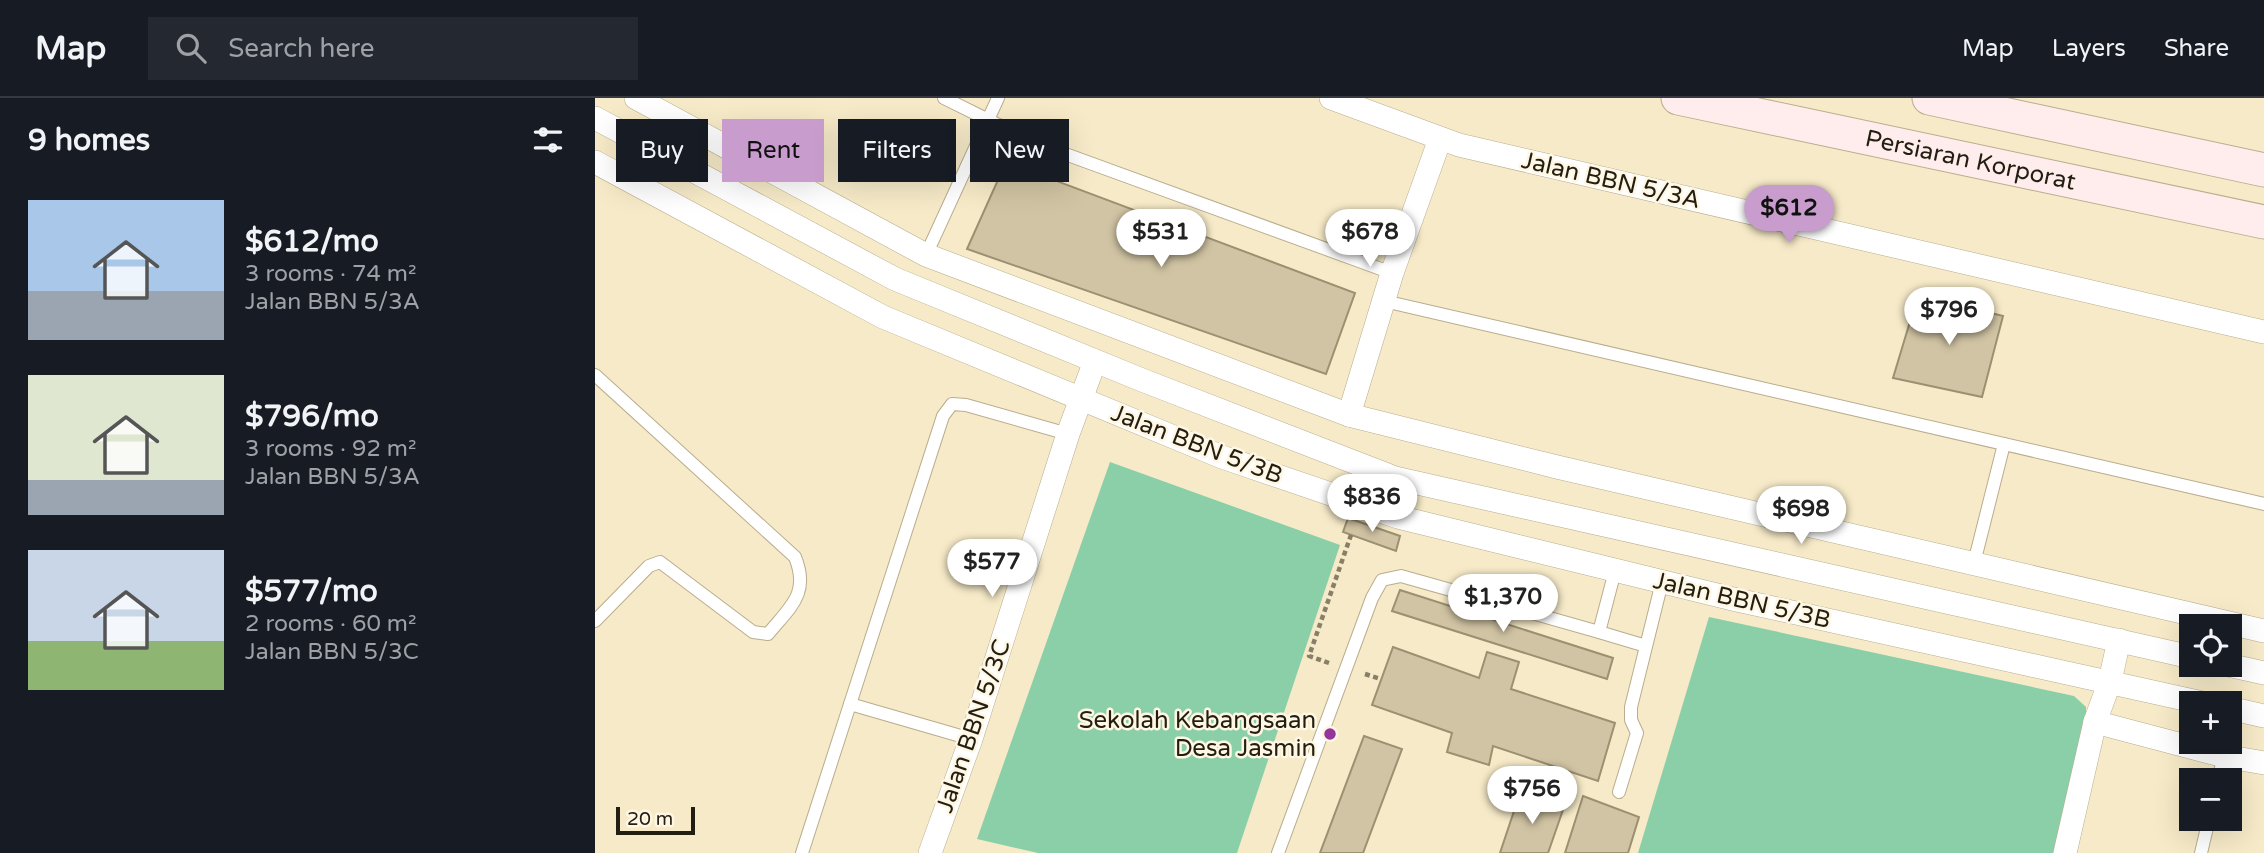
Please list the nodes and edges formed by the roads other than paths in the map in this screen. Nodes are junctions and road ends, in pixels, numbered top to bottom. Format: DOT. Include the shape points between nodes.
graph roads {
  1 [pos="636,98"];
  2 [pos="944,98"];
  3 [pos="998,98"];
  4 [pos="1331,98"];
  5 [pos="1678,98"];
  6 [pos="1929,98"];
  7 [pos="595,118"];
  8 [pos="982,119"];
  9 [pos="988,119"];
  10 [pos="1440,139"];
  11 [pos="1069,155"];
  12 [pos="970,159"];
  13 [pos="595,162"];
  14 [pos="2264,170"];
  15 [pos="2264,222"];
  16 [pos="926,255"];
  17 [pos="1392,273"];
  18 [pos="1384,301"];
  19 [pos="2264,332"];
  20 [pos="1095,361"];
  21 [pos="595,375"];
  22 [pos="1080,398"];
  23 [pos="1349,415"];
  24 [pos="1068,434"];
  25 [pos="2004,444"];
  26 [pos="2264,504"];
  27 [pos="1974,563"];
  28 [pos="1615,571"];
  29 [pos="1662,582"];
  30 [pos="595,621"];
  31 [pos="2264,631"];
  32 [pos="1599,632"];
  33 [pos="2119,640"];
  34 [pos="1646,646"];
  35 [pos="2179,654"];
  36 [pos="2242,668"];
  37 [pos="2264,673"];
  38 [pos="2110,681"];
  39 [pos="2179,697"];
  40 [pos="850,704"];
  41 [pos="2242,711"];
  42 [pos="2264,716"];
  43 [pos="2095,722"];
  44 [pos="971,739"];
  45 [pos="2224,756"];
  46 [pos="2264,763"];
  47 [pos="2221,768"];
  48 [pos="1619,792"];
  49 [pos="2206,831"];
  50 [pos="802,853"];
  51 [pos="930,853"];
  52 [pos="1278,853"];
  53 [pos="2065,853"];
  54 [pos="2201,853"];
  1 -- 16 [label="street"];
  2 -- 8 [label="lane"];
  3 -- 9 [label="lane"];
  4 -- 10 [label="street, Jalan BBN 5/3A"];
  5 -- 15 [label="main road, Persiaran Korporat"];
  6 -- 14 [label="main road, Persiaran Korporat"];
  7 -- 20 [label="street, Jalan BBN 5/3B" via="895,279"];
  10 -- 17 [label="street"];
  10 -- 19 [label="street, Jalan BBN 5/3A"];
  11 -- 17 [label="lane"];
  12 -- 16 [label="lane"];
  13 -- 22 [label="street, Jalan BBN 5/3B" via="883,317"];
  16 -- 23 [label="street"];
  17 -- 18 [label="street"];
  18 -- 23 [label="street"];
  18 -- 25 [label="lane"];
  20 -- 22 [label="street, Jalan BBN 5/3C"];
  20 -- 33 [label="street, Jalan BBN 5/3B" via="1395,478"];
  21 -- 30 [label="lane" via="795,557 802,575 798,597 768,634 753,632 660,562 649,565"];
  22 -- 24 [label="street, Jalan BBN 5/3C"];
  22 -- 28 [label="street, Jalan BBN 5/3B" via="1222,457 1398,517"];
  23 -- 27 [label="street"];
  24 -- 40 [label="lane" via="952,404 943,416"];
  24 -- 44 [label="street, Jalan BBN 5/3C"];
  25 -- 26 [label="lane"];
  25 -- 27 [label="lane"];
  27 -- 31 [label="street"];
  28 -- 29 [label="street, Jalan BBN 5/3B"];
  28 -- 32 [label="lane"];
  29 -- 34 [label="lane"];
  29 -- 38 [label="street, Jalan BBN 5/3B"];
  32 -- 34 [label="lane"];
  32 -- 52 [label="lane" via="1401,576 1382,580"];
  33 -- 35 [label="street, Jalan BBN 5/3B"];
  33 -- 38 [label="street"];
  34 -- 48 [label="lane" via="1631,707 1637,733"];
  36 -- 37 [label="street"];
  38 -- 39 [label="street, Jalan BBN 5/3B"];
  38 -- 43 [label="street"];
  40 -- 44 [label="lane"];
  40 -- 50 [label="lane"];
  41 -- 42 [label="street"];
  43 -- 45 [label="street"];
  43 -- 53 [label="street"];
  44 -- 51 [label="street, Jalan BBN 5/3C"];
  45 -- 46 [label="street"];
  45 -- 47 [label="lane"];
  49 -- 54 [label="lane"];
}
